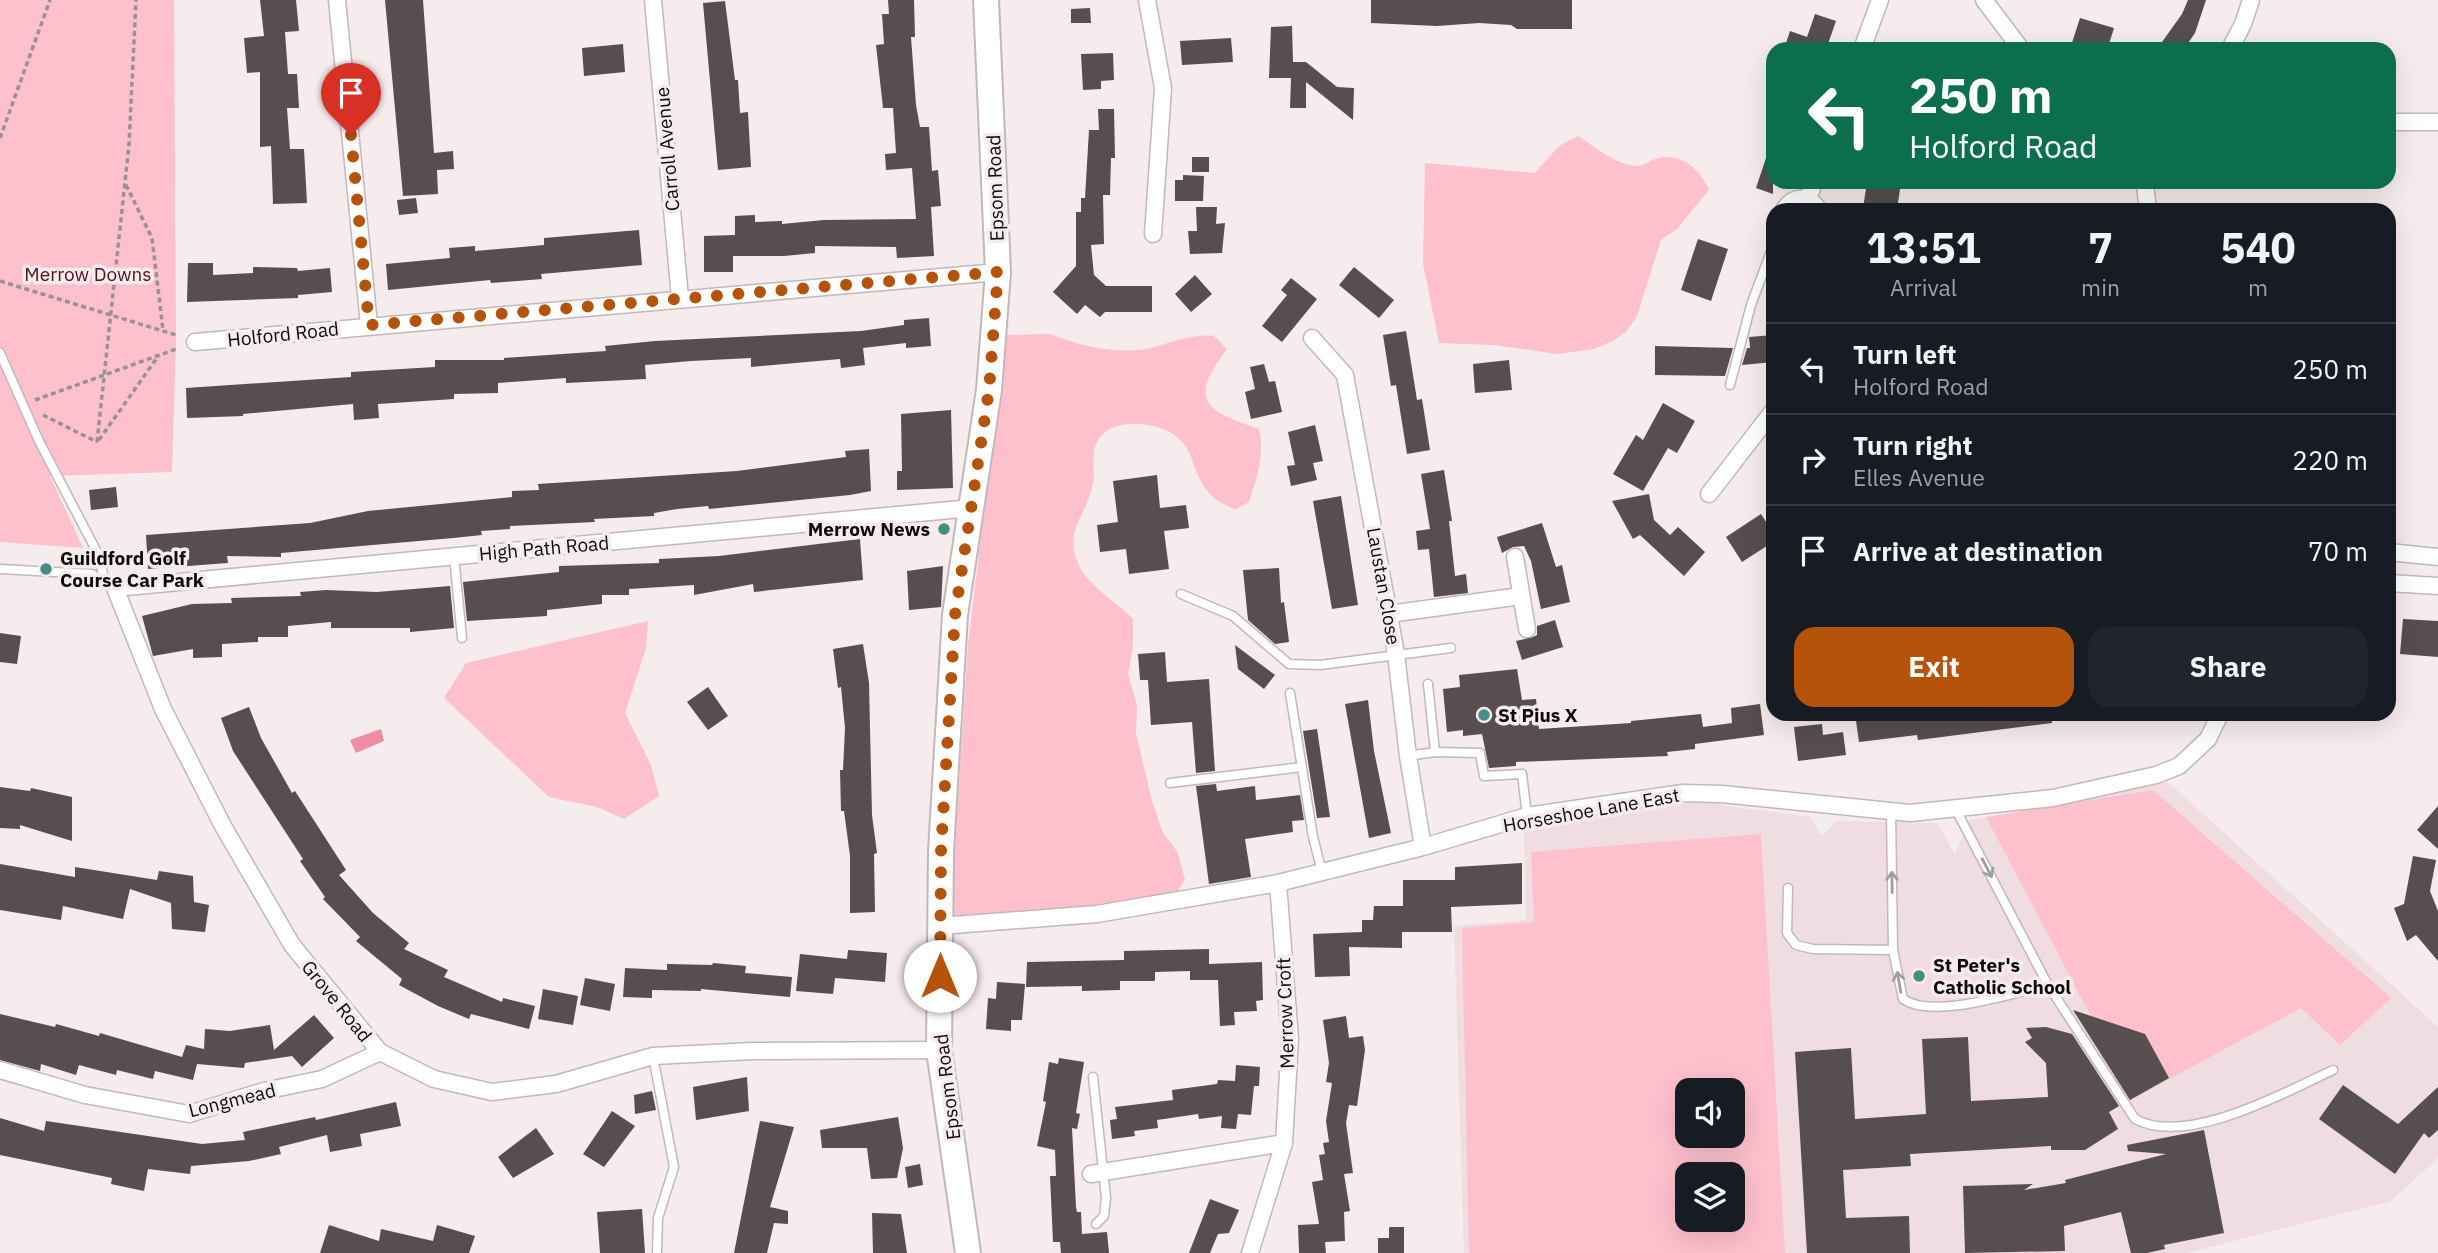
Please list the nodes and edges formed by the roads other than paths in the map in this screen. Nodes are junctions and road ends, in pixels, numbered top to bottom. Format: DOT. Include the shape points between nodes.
graph roads {
  1 [pos="337,0"];
  2 [pos="653,0"];
  3 [pos="986,0"];
  4 [pos="1147,0"];
  5 [pos="1880,0"];
  6 [pos="1984,0"];
  7 [pos="2251,0"];
  8 [pos="1865,42"];
  9 [pos="2016,42"];
  10 [pos="2234,42"];
  11 [pos="2396,122"];
  12 [pos="2438,122"];
  13 [pos="1153,234"];
  14 [pos="1766,265"];
  15 [pos="998,272"];
  16 [pos="680,298"];
  17 [pos="369,325"];
  18 [pos="1312,338"];
  19 [pos="195,342"];
  20 [pos="0,353"];
  21 [pos="1730,385"];
  22 [pos="1766,420"];
  23 [pos="1709,494"];
  24 [pos="972,508"];
  25 [pos="2396,553"];
  26 [pos="454,556"];
  27 [pos="1515,557"];
  28 [pos="2438,557"];
  29 [pos="0,569"];
  30 [pos="2396,583"];
  31 [pos="110,585"];
  32 [pos="2438,586"];
  33 [pos="1181,594"];
  34 [pos="1521,596"];
  35 [pos="1389,614"];
  36 [pos="1527,629"];
  37 [pos="462,638"];
  38 [pos="1451,648"];
  39 [pos="1396,654"];
  40 [pos="1428,684"];
  41 [pos="1290,693"];
  42 [pos="2217,721"];
  43 [pos="1435,752"];
  44 [pos="1408,756"];
  45 [pos="1302,767"];
  46 [pos="1170,783"];
  47 [pos="1955,808"];
  48 [pos="1891,811"];
  49 [pos="1527,816"];
  50 [pos="1423,847"];
  51 [pos="1322,872"];
  52 [pos="1278,883"];
  53 [pos="1788,888"];
  54 [pos="940,926"];
  55 [pos="1894,950"];
  56 [pos="2048,985"];
  57 [pos="939,1050"];
  58 [pos="380,1052"];
  59 [pos="653,1056"];
  60 [pos="0,1070"];
  61 [pos="2333,1070"];
  62 [pos="1093,1077"];
  63 [pos="1284,1143"];
  64 [pos="1098,1173"];
  65 [pos="1096,1224"];
  66 [pos="657,1253"];
  67 [pos="968,1253"];
  68 [pos="1250,1253"];
  1 -- 17 [label="street"];
  2 -- 16 [label="street, Carroll Avenue"];
  3 -- 15 [label="main road, Epsom Road"];
  4 -- 13 [label="street" via="1163,88"];
  5 -- 8 [label="street"];
  6 -- 9 [label="street"];
  7 -- 10 [label="street"];
  11 -- 12 [label="street"];
  14 -- 21 [label="lane"];
  15 -- 16 [label="street, Holford Road"];
  15 -- 24 [label="main road, Epsom Road" via="989,390"];
  16 -- 17 [label="street, Holford Road"];
  17 -- 19 [label="street, Holford Road"];
  18 -- 35 [label="street, Laustan Close" via="1345,375"];
  20 -- 31 [label="lane"];
  22 -- 23 [label="street"];
  24 -- 26 [label="street, High Path Road"];
  24 -- 54 [label="main road, Epsom Road" via="955,615"];
  25 -- 28 [label="street"];
  26 -- 31 [label="street, High Path Road"];
  26 -- 37 [label="lane"];
  27 -- 34 [label="street"];
  29 -- 31 [label="lane" via="92,574"];
  30 -- 32 [label="street"];
  31 -- 58 [label="street, Grove Road" via="163,709 292,945"];
  33 -- 39 [label="lane" via="1233,616 1289,664 1320,665"];
  34 -- 35 [label="street"];
  34 -- 36 [label="street"];
  35 -- 39 [label="street, Laustan Close"];
  38 -- 39 [label="lane"];
  39 -- 44 [label="street, Laustan Close"];
  40 -- 43 [label="lane"];
  41 -- 45 [label="lane"];
  42 -- 47 [label="street, Horseshoe Lane East" via="2208,739 2179,766 2155,775 2053,798"];
  43 -- 44 [label="lane"];
  43 -- 49 [label="lane" via="1480,753 1484,776 1522,774"];
  44 -- 50 [label="street, Laustan Close"];
  45 -- 46 [label="lane"];
  45 -- 51 [label="lane"];
  47 -- 48 [label="street, Horseshoe Lane East"];
  47 -- 56 [label="lane, one-way"];
  48 -- 49 [label="street, Horseshoe Lane East" via="1682,793"];
  55 -- 48 [label="lane, one-way"];
  49 -- 50 [label="street, Horseshoe Lane East"];
  50 -- 51 [label="street, Horseshoe Lane East"];
  51 -- 52 [label="street, Horseshoe Lane East"];
  52 -- 54 [label="street, Horseshoe Lane East" via="1097,914"];
  52 -- 63 [label="street, Merrow Croft" via="1290,1039"];
  53 -- 55 [label="lane" via="1787,933 1796,945"];
  54 -- 57 [label="main road, Epsom Road"];
  56 -- 55 [label="lane, one-way" via="1959,1005 1916,1007 1900,992"];
  56 -- 61 [label="lane" via="2127,1109 2148,1126 2176,1128 2238,1111"];
  57 -- 59 [label="street, Grove Road"];
  57 -- 67 [label="main road, Epsom Road"];
  58 -- 59 [label="street, Grove Road" via="435,1079 492,1092 556,1084"];
  58 -- 60 [label="street, Longmead" via="322,1079 188,1114 85,1095"];
  59 -- 66 [label="lane" via="674,1167 658,1218"];
  62 -- 64 [label="lane"];
  63 -- 64 [label="street"];
  63 -- 68 [label="street, Merrow Croft"];
  64 -- 65 [label="lane" via="1104,1216"];
}
